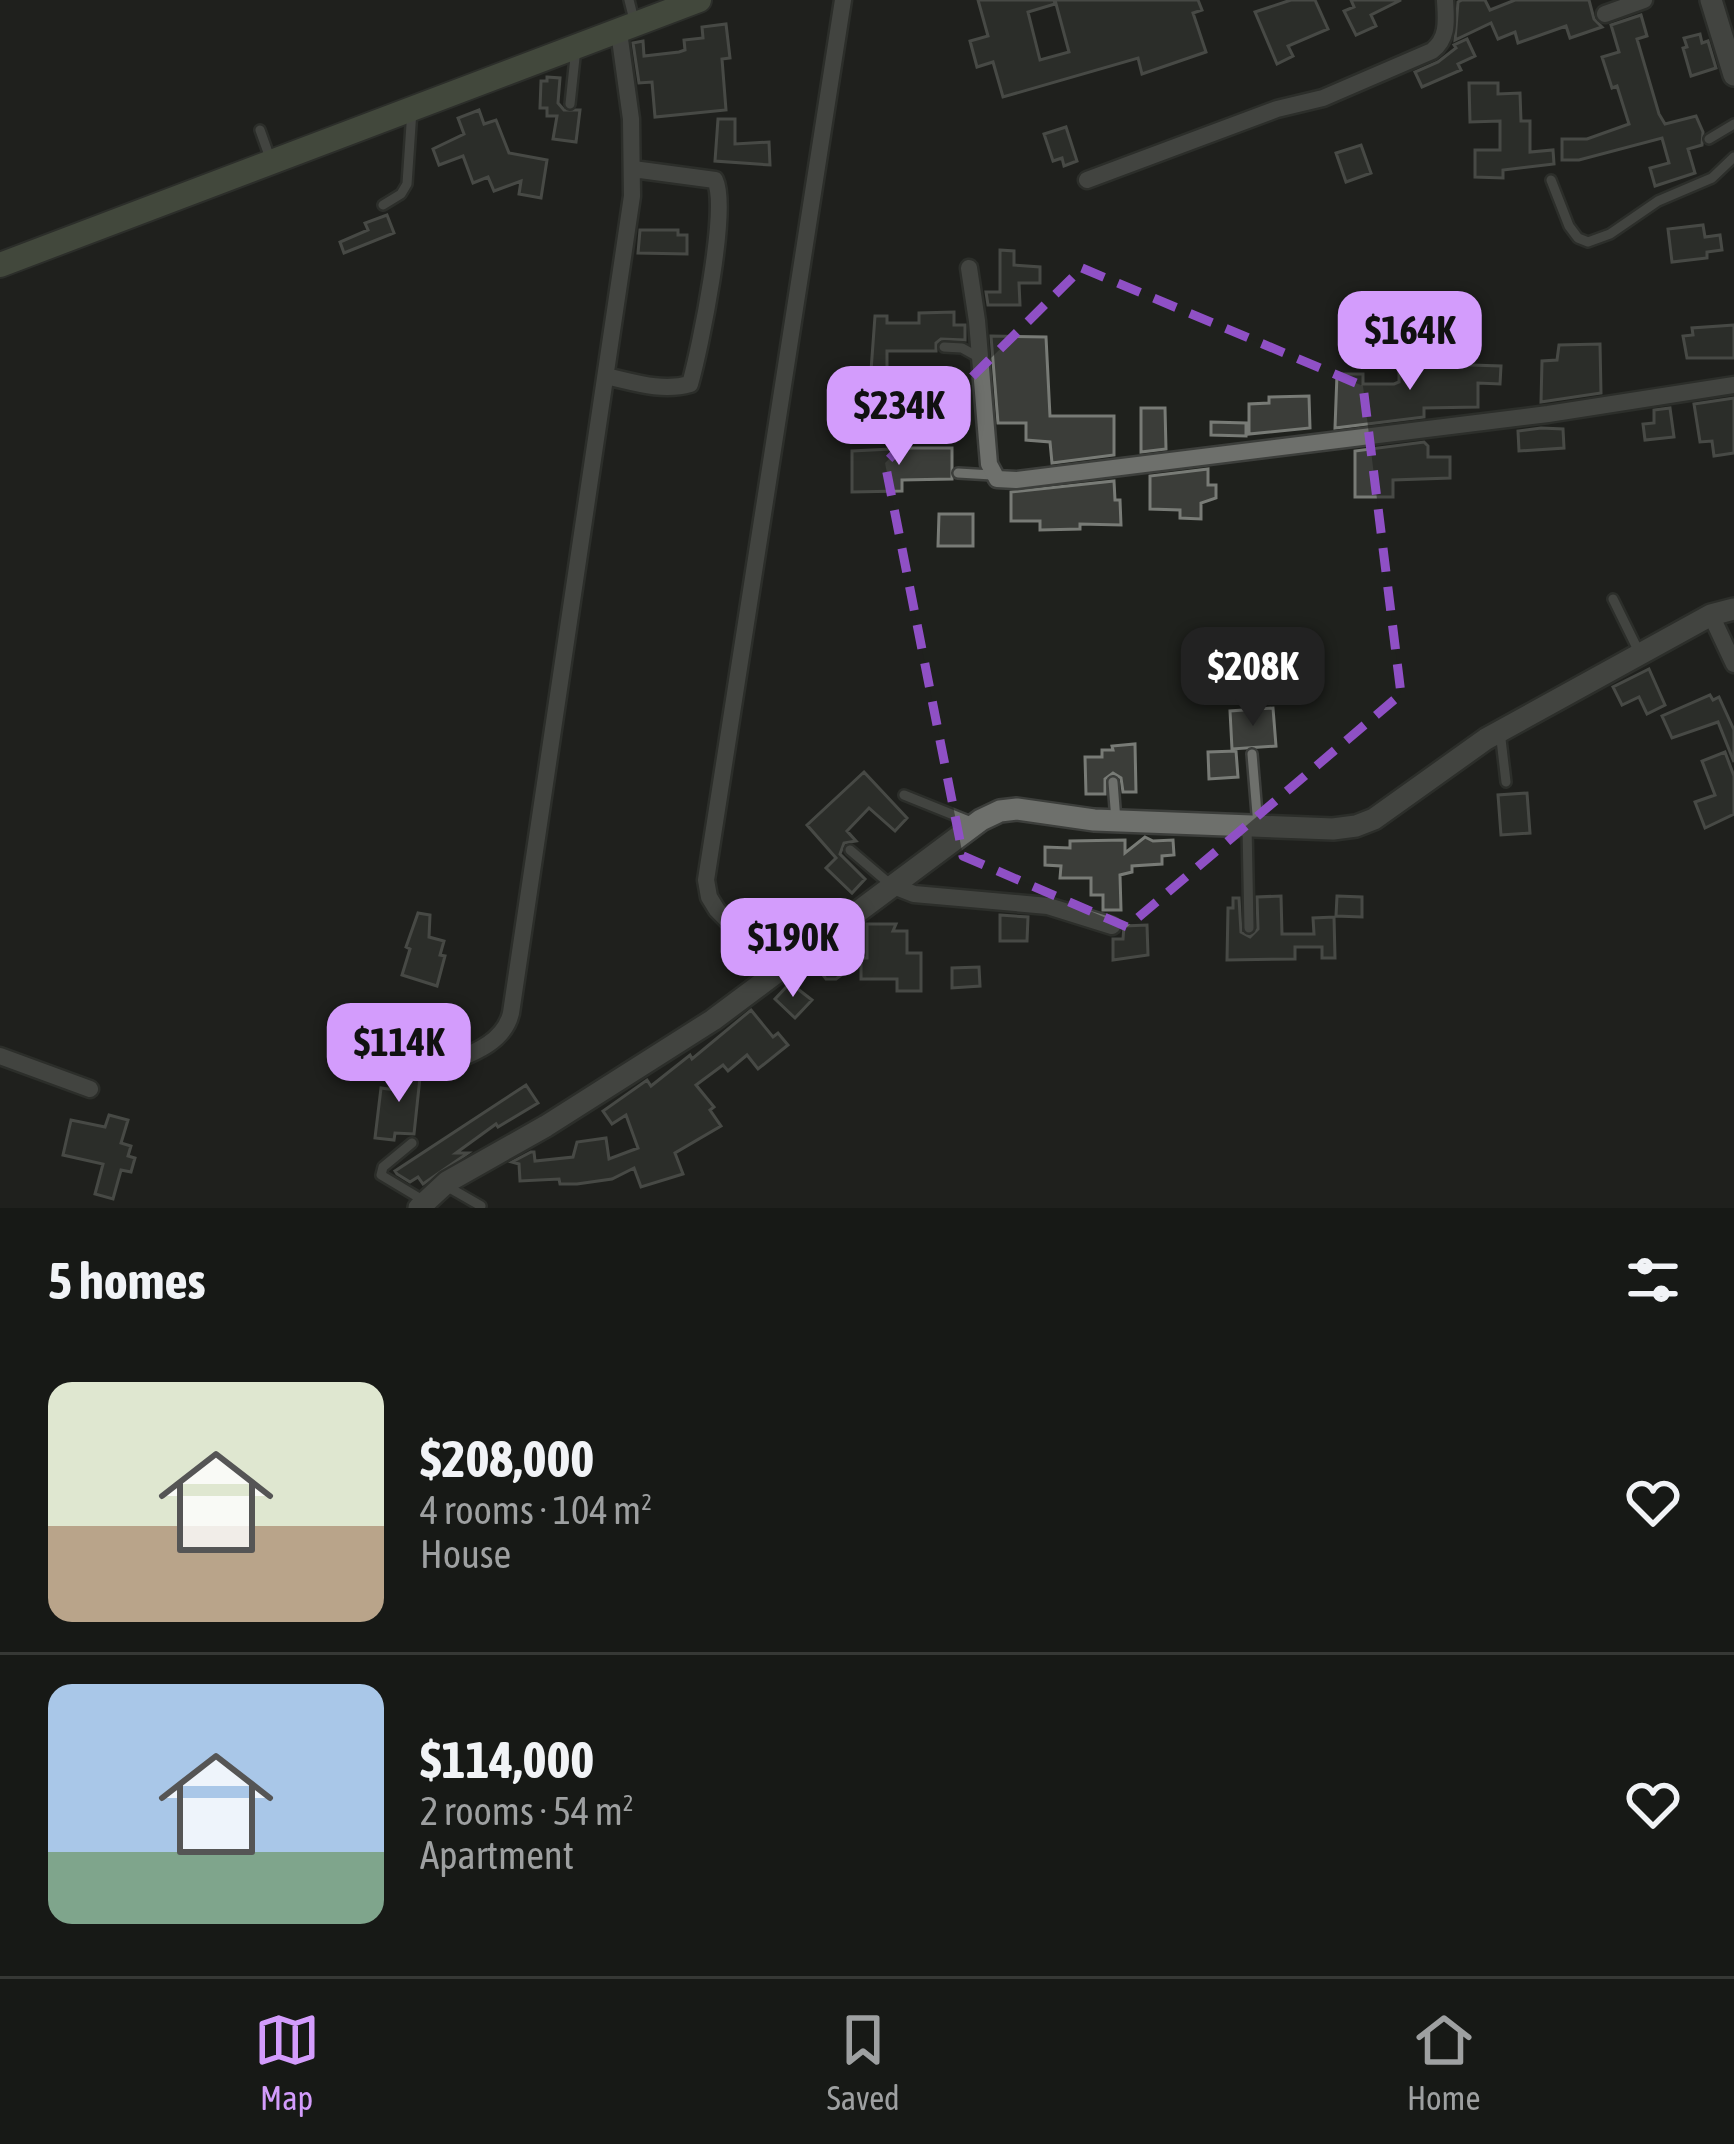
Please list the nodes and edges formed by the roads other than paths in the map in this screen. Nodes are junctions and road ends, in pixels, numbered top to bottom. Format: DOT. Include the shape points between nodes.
graph roads {
  1 [pos="629,0"];
  2 [pos="699,0"];
  3 [pos="844,0"];
  4 [pos="1445,0"];
  5 [pos="1644,0"];
  6 [pos="1711,0"];
  7 [pos="1606,14"];
  8 [pos="627,29"];
  9 [pos="576,48"];
  10 [pos="1730,50"];
  11 [pos="1734,75"];
  12 [pos="570,104"];
  13 [pos="412,110"];
  14 [pos="1734,124"];
  15 [pos="260,130"];
  16 [pos="1709,139"];
  17 [pos="1734,157"];
  18 [pos="272,163"];
  19 [pos="633,169"];
  20 [pos="1087,180"];
  21 [pos="1551,181"];
  22 [pos="383,205"];
  23 [pos="0,266"];
  24 [pos="969,268"];
  25 [pos="944,347"];
  26 [pos="980,358"];
  27 [pos="606,376"];
  28 [pos="1734,385"];
  29 [pos="958,473"];
  30 [pos="992,475"];
  31 [pos="1613,599"];
  32 [pos="1734,609"];
  33 [pos="1711,615"];
  34 [pos="1640,654"];
  35 [pos="1734,664"];
  36 [pos="1500,731"];
  37 [pos="1252,754"];
  38 [pos="1113,782"];
  39 [pos="1506,782"];
  40 [pos="904,795"];
  41 [pos="1116,821"];
  42 [pos="976,824"];
  43 [pos="1252,826"];
  44 [pos="850,850"];
  45 [pos="891,885"];
  46 [pos="1112,926"];
  47 [pos="1249,928"];
  48 [pos="778,972"];
  49 [pos="0,1056"];
  50 [pos="433,1070"];
  51 [pos="90,1089"];
  52 [pos="412,1143"];
  53 [pos="443,1185"];
  54 [pos="423,1205"];
  55 [pos="481,1207"];
  1 -- 8 [label="lane"];
  2 -- 8 [label="main road"];
  3 -- 48 [label="street" via="706,880 717,910"];
  4 -- 20 [label="street" via="1445,32 1432,51"];
  5 -- 7 [label="street"];
  6 -- 10 [label="street"];
  8 -- 9 [label="main road"];
  8 -- 19 [label="street"];
  9 -- 12 [label="lane"];
  9 -- 13 [label="main road"];
  10 -- 11 [label="street"];
  13 -- 18 [label="main road"];
  13 -- 22 [label="lane" via="409,176"];
  14 -- 16 [label="lane"];
  15 -- 18 [label="lane"];
  17 -- 21 [label="lane" via="1712,178 1588,242 1569,226"];
  18 -- 23 [label="main road"];
  19 -- 27 [label="street"];
  19 -- 27 [label="street" via="715,180 712,267 689,384"];
  24 -- 26 [label="street"];
  25 -- 26 [label="lane"];
  26 -- 30 [label="street"];
  27 -- 50 [label="street" via="507,1027"];
  28 -- 30 [label="street" via="1265,452 1016,480"];
  29 -- 30 [label="lane"];
  31 -- 34 [label="lane"];
  32 -- 33 [label="street"];
  33 -- 34 [label="street"];
  33 -- 35 [label="street"];
  34 -- 36 [label="street"];
  36 -- 39 [label="lane"];
  36 -- 43 [label="street" via="1356,826"];
  37 -- 43 [label="lane"];
  38 -- 41 [label="lane"];
  40 -- 42 [label="lane"];
  41 -- 42 [label="street" via="1017,808"];
  41 -- 43 [label="street"];
  42 -- 45 [label="street"];
  43 -- 47 [label="lane"];
  44 -- 45 [label="lane"];
  45 -- 46 [label="street" via="1048,906"];
  45 -- 48 [label="street"];
  48 -- 53 [label="street"];
  49 -- 51 [label="street"];
  52 -- 54 [label="lane" via="381,1175"];
  53 -- 54 [label="street"];
  53 -- 55 [label="lane"];
}
